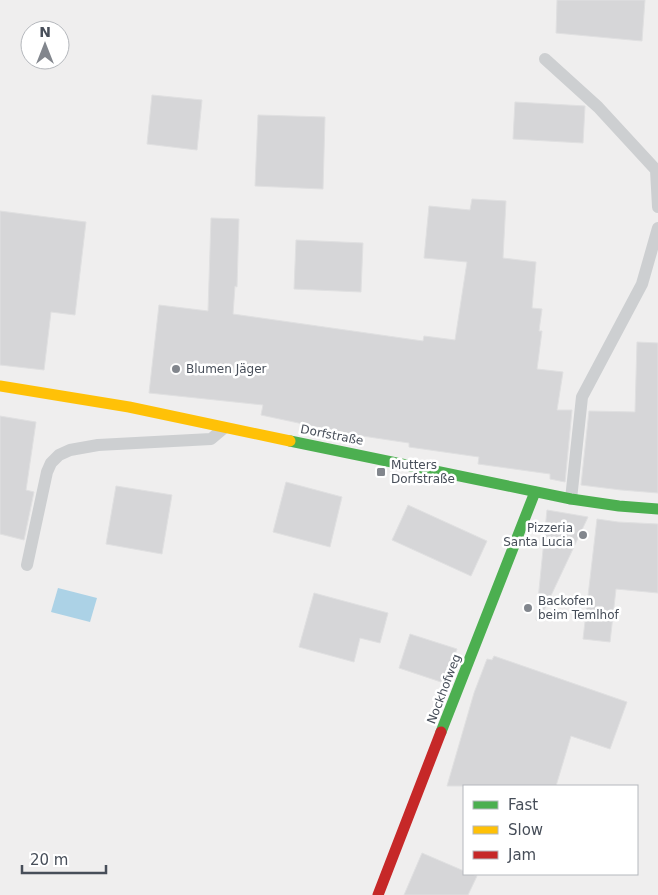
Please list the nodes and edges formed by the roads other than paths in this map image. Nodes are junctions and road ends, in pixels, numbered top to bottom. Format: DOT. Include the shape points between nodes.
graph roads {
  1 [pos="545,59"];
  2 [pos="658,207"];
  3 [pos="658,228"];
  4 [pos="0,386"];
  5 [pos="224,428"];
  6 [pos="535,492"];
  7 [pos="571,499"];
  8 [pos="658,509"];
  9 [pos="27,565"];
  10 [pos="378,895"];
  1 -- 2 [label="lane" via="598,107 656,170"];
  3 -- 7 [label="lane" via="642,284 582,397"];
  4 -- 5 [label="main road, Dorfstraße" via="129,407"];
  5 -- 6 [label="main road, Dorfstraße"];
  5 -- 9 [label="lane" via="211,439 98,445 59,455 51,463 44,481"];
  6 -- 7 [label="main road, Dorfstraße"];
  6 -- 10 [label="main road, Nockhofweg"];
  7 -- 8 [label="main road, Dorfstraße"];
}
